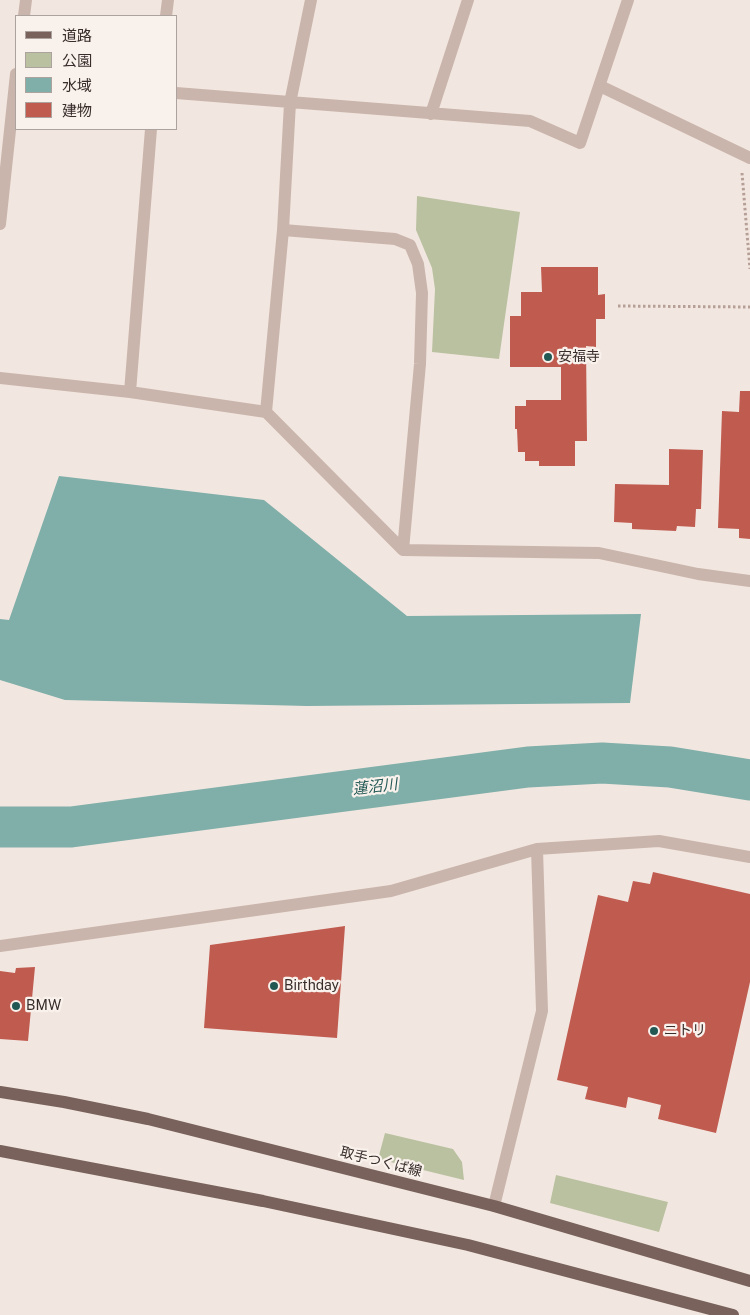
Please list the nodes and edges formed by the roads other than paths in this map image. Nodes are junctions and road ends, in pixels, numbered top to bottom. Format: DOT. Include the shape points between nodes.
graph roads {
  1 [pos="26,0"];
  2 [pos="168,0"];
  3 [pos="311,0"];
  4 [pos="468,0"];
  5 [pos="628,0"];
  6 [pos="24,15"];
  7 [pos="166,15"];
  8 [pos="15,83"];
  9 [pos="600,86"];
  10 [pos="178,93"];
  11 [pos="290,103"];
  12 [pos="431,114"];
  13 [pos="151,130"];
  14 [pos="746,156"];
  15 [pos="0,224"];
  16 [pos="283,230"];
  17 [pos="0,378"];
  18 [pos="130,392"];
  19 [pos="266,412"];
  20 [pos="403,550"];
  21 [pos="750,581"];
  22 [pos="537,849"];
  23 [pos="750,857"];
  24 [pos="0,946"];
  25 [pos="0,1092"];
  26 [pos="0,1151"];
  27 [pos="494,1206"];
  28 [pos="750,1281"];
  29 [pos="733,1315"];
  1 -- 6 [label="street"];
  2 -- 7 [label="street"];
  3 -- 11 [label="street"];
  4 -- 12 [label="street"];
  5 -- 9 [label="street"];
  8 -- 15 [label="street"];
  9 -- 12 [label="street" via="580,142 530,121"];
  9 -- 14 [label="street"];
  10 -- 11 [label="street"];
  11 -- 12 [label="street"];
  11 -- 16 [label="street"];
  13 -- 18 [label="street"];
  16 -- 19 [label="street"];
  16 -- 20 [label="street" via="395,239 410,245 418,264 422,293 420,364"];
  17 -- 18 [label="street"];
  18 -- 19 [label="street"];
  19 -- 20 [label="street"];
  20 -- 21 [label="street" via="599,553 698,574"];
  22 -- 23 [label="street" via="659,841"];
  22 -- 24 [label="street" via="391,890"];
  22 -- 27 [label="street" via="542,1011"];
  25 -- 27 [label="main road, 取手つくば線" via="148,1119"];
  26 -- 29 [label="main road" via="263,1201 468,1245"];
  27 -- 28 [label="main road, 取手つくば線"];
}
